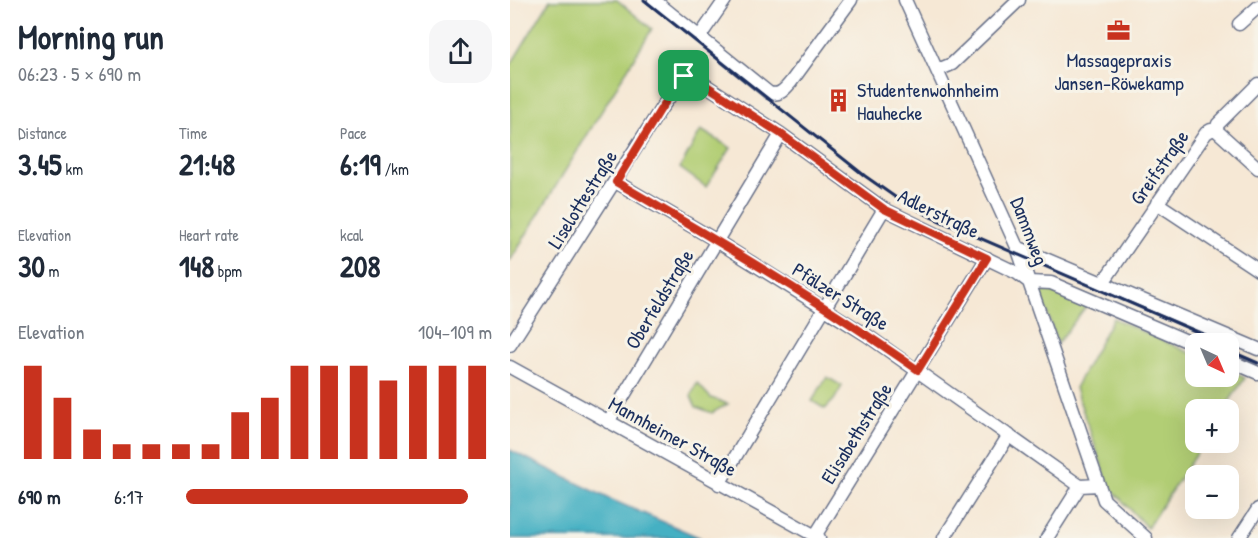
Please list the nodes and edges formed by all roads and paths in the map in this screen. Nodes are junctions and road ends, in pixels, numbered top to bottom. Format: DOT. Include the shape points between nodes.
graph roads {
  1 [pos="654,0"];
  2 [pos="725,0"];
  3 [pos="851,0"];
  4 [pos="905,0"];
  5 [pos="1019,0"];
  6 [pos="1258,7"];
  7 [pos="1239,24"];
  8 [pos="700,36"];
  9 [pos="938,70"];
  10 [pos="687,73"];
  11 [pos="1258,84"];
  12 [pos="1216,130"];
  13 [pos="781,134"];
  14 [pos="1258,168"];
  15 [pos="616,182"];
  16 [pos="1157,203"];
  17 [pos="884,209"];
  18 [pos="717,241"];
  19 [pos="1018,248"];
  20 [pos="987,258"];
  21 [pos="1258,270"];
  22 [pos="1029,282"];
  23 [pos="1102,284"];
  24 [pos="825,309"];
  25 [pos="1185,340"];
  26 [pos="510,345"];
  27 [pos="1258,349"];
  28 [pos="1239,365"];
  29 [pos="510,367"];
  30 [pos="918,370"];
  31 [pos="1258,373"];
  32 [pos="608,422"];
  33 [pos="1009,435"];
  34 [pos="719,484"];
  35 [pos="1099,485"];
  36 [pos="1080,486"];
  37 [pos="1258,509"];
  38 [pos="817,537"];
  39 [pos="944,538"];
  40 [pos="1047,538"];
  41 [pos="1146,538"];
  42 [pos="1239,538"];
  1 -- 8 [label="street"];
  2 -- 8 [label="street"];
  3 -- 8 [label="street" via="783,92 769,93"];
  4 -- 9 [label="street, Dammweg"];
  5 -- 9 [label="street" via="952,64"];
  6 -- 7 [label="street"];
  9 -- 19 [label="street, Dammweg"];
  10 -- 13 [label="street, Adlerstraße"];
  10 -- 15 [label="street, Liselottestraße"];
  11 -- 12 [label="street, Greifstraße"];
  12 -- 14 [label="street"];
  12 -- 16 [label="street, Greifstraße" via="1206,133"];
  13 -- 17 [label="street, Adlerstraße"];
  13 -- 18 [label="street, Oberfeldstraße"];
  15 -- 18 [label="street, Pfälzer Straße"];
  15 -- 26 [label="street, Liselottestraße"];
  16 -- 21 [label="street"];
  16 -- 23 [label="street, Greifstraße"];
  17 -- 20 [label="street, Adlerstraße"];
  17 -- 24 [label="street"];
  18 -- 24 [label="street, Pfälzer Straße"];
  18 -- 32 [label="street, Oberfeldstraße"];
  19 -- 22 [label="street, Dammweg"];
  19 -- 23 [label="street"];
  20 -- 22 [label="street, Adlerstraße"];
  20 -- 30 [label="street, Elisabethstraße"];
  22 -- 25 [label="street, Adlerstraße" via="1051,283"];
  22 -- 35 [label="street, Dammweg"];
  23 -- 27 [label="street"];
  24 -- 30 [label="street, Pfälzer Straße"];
  24 -- 34 [label="street"];
  28 -- 31 [label="street"];
  29 -- 32 [label="street, Mannheimer Straße"];
  30 -- 33 [label="street, Pfälzer Straße"];
  30 -- 38 [label="street, Elisabethstraße"];
  32 -- 34 [label="street, Mannheimer Straße"];
  33 -- 36 [label="street, Pfälzer Straße"];
  33 -- 39 [label="street"];
  34 -- 38 [label="street, Mannheimer Straße"];
  35 -- 36 [label="street"];
  35 -- 41 [label="street, Dammweg" via="1107,504"];
  36 -- 40 [label="street"];
  37 -- 42 [label="street"];
}
